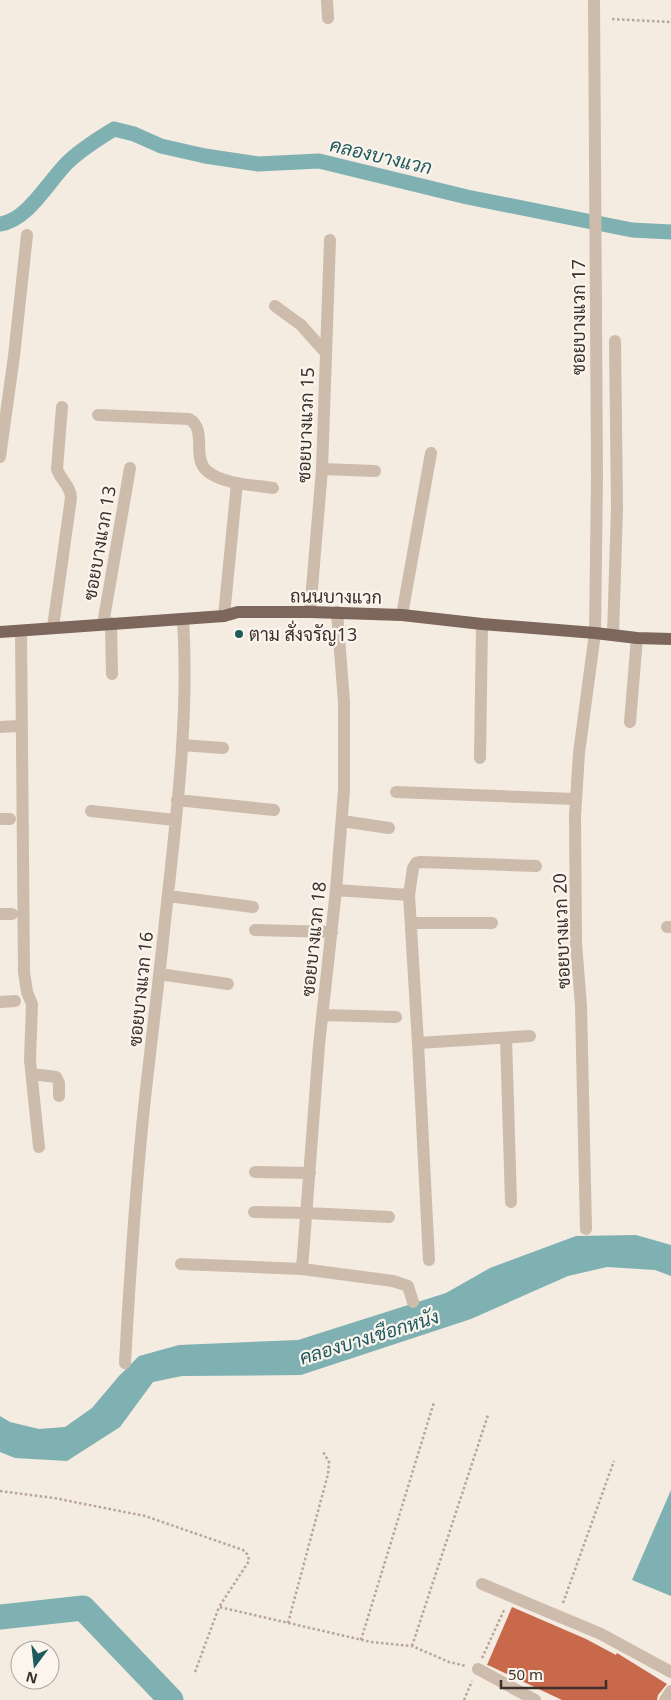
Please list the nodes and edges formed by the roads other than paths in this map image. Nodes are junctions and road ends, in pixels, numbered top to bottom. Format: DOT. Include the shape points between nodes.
graph roads {
  1 [pos="327,0"];
  2 [pos="594,0"];
  3 [pos="328,18"];
  4 [pos="27,235"];
  5 [pos="330,240"];
  6 [pos="275,306"];
  7 [pos="615,341"];
  8 [pos="326,353"];
  9 [pos="62,407"];
  10 [pos="98,415"];
  11 [pos="431,453"];
  12 [pos="0,456"];
  13 [pos="130,468"];
  14 [pos="322,469"];
  15 [pos="375,471"];
  16 [pos="237,483"];
  17 [pos="273,488"];
  18 [pos="310,612"];
  19 [pos="337,612"];
  20 [pos="402,615"];
  21 [pos="224,616"];
  22 [pos="183,619"];
  23 [pos="107,624"];
  24 [pos="482,624"];
  25 [pos="53,627"];
  26 [pos="21,631"];
  27 [pos="0,632"];
  28 [pos="595,633"];
  29 [pos="613,635"];
  30 [pos="637,638"];
  31 [pos="671,639"];
  32 [pos="112,674"];
  33 [pos="630,722"];
  34 [pos="18,726"];
  35 [pos="0,727"];
  36 [pos="182,744"];
  37 [pos="223,748"];
  38 [pos="480,758"];
  39 [pos="396,792"];
  40 [pos="575,799"];
  41 [pos="177,800"];
  42 [pos="274,810"];
  43 [pos="92,811"];
  44 [pos="176,820"];
  45 [pos="342,821"];
  46 [pos="389,828"];
  47 [pos="536,866"];
  48 [pos="336,890"];
  49 [pos="409,895"];
  50 [pos="168,896"];
  51 [pos="253,906"];
  52 [pos="411,923"];
  53 [pos="492,923"];
  54 [pos="256,930"];
  55 [pos="332,932"];
  56 [pos="159,974"];
  57 [pos="228,984"];
  58 [pos="0,1002"];
  59 [pos="14,1002"];
  60 [pos="322,1015"];
  61 [pos="396,1018"];
  62 [pos="530,1036"];
  63 [pos="506,1038"];
  64 [pos="418,1043"];
  65 [pos="32,1074"];
  66 [pos="59,1096"];
  67 [pos="39,1146"];
  68 [pos="255,1172"];
  69 [pos="310,1173"];
  70 [pos="511,1202"];
  71 [pos="254,1212"];
  72 [pos="307,1213"];
  73 [pos="389,1217"];
  74 [pos="586,1229"];
  75 [pos="428,1260"];
  76 [pos="181,1264"];
  77 [pos="302,1269"];
  78 [pos="414,1302"];
  79 [pos="125,1363"];
  80 [pos="482,1584"];
  81 [pos="478,1668"];
  82 [pos="671,1672"];
  83 [pos="671,1691"];
  84 [pos="536,1700"];
  85 [pos="665,1700"];
  1 -- 3 [label="street"];
  2 -- 28 [label="street, ซอยบางแวก 17"];
  4 -- 12 [label="street"];
  5 -- 8 [label="street, ซอยบางแวก 15"];
  6 -- 8 [label="street" via="301,325"];
  7 -- 29 [label="street" via="617,508"];
  8 -- 14 [label="street, ซอยบางแวก 15"];
  9 -- 25 [label="street" via="57,469 72,498"];
  10 -- 16 [label="street" via="189,419 195,422 199,433 200,461 205,470"];
  11 -- 20 [label="street"];
  13 -- 23 [label="street, ซอยบางแวก 13"];
  14 -- 15 [label="street"];
  14 -- 18 [label="street, ซอยบางแวก 15"];
  16 -- 17 [label="street"];
  16 -- 21 [label="street"];
  18 -- 19 [label="main road, ถนนบางแวก"];
  18 -- 21 [label="main road, ถนนบางแวก" via="238,612"];
  19 -- 20 [label="main road, ถนนบางแวก"];
  19 -- 45 [label="street, ซอยบางแวก 18" via="344,702"];
  20 -- 24 [label="main road, ถนนบางแวก"];
  21 -- 22 [label="main road, ถนนบางแวก"];
  22 -- 23 [label="main road, ถนนบางแวก"];
  22 -- 36 [label="street, ซอยบางแวก 16"];
  23 -- 25 [label="main road, ถนนบางแวก"];
  23 -- 32 [label="street, ซอยบางแวก 13"];
  24 -- 28 [label="main road, ถนนบางแวก"];
  24 -- 38 [label="street"];
  25 -- 26 [label="main road, ถนนบางแวก"];
  26 -- 27 [label="main road, ถนนบางแวก"];
  26 -- 65 [label="street" via="24,972 32,1004"];
  28 -- 29 [label="main road, ถนนบางแวก"];
  28 -- 40 [label="street, ซอยบางแวก 20"];
  29 -- 30 [label="main road, ถนนบางแวก"];
  30 -- 31 [label="main road, ถนนบางแวก"];
  30 -- 33 [label="street"];
  34 -- 35 [label="street"];
  36 -- 37 [label="street"];
  36 -- 41 [label="street, ซอยบางแวก 16"];
  39 -- 40 [label="street"];
  40 -- 74 [label="street, ซอยบางแวก 20" via="576,943 582,1006"];
  41 -- 42 [label="street"];
  41 -- 44 [label="street, ซอยบางแวก 16"];
  43 -- 44 [label="street"];
  44 -- 50 [label="street, ซอยบางแวก 16"];
  45 -- 46 [label="street"];
  45 -- 48 [label="street, ซอยบางแวก 18"];
  47 -- 49 [label="street" via="416,863 412,868"];
  48 -- 49 [label="street"];
  48 -- 55 [label="street, ซอยบางแวก 18"];
  49 -- 52 [label="street"];
  50 -- 51 [label="street"];
  50 -- 56 [label="street, ซอยบางแวก 16"];
  52 -- 53 [label="street"];
  52 -- 64 [label="street"];
  54 -- 55 [label="street"];
  55 -- 60 [label="street, ซอยบางแวก 18"];
  56 -- 57 [label="street"];
  56 -- 79 [label="street, ซอยบางแวก 16" via="136,1198"];
  58 -- 59 [label="street"];
  60 -- 61 [label="street"];
  60 -- 69 [label="street, ซอยบางแวก 18"];
  62 -- 63 [label="street"];
  63 -- 64 [label="street"];
  63 -- 70 [label="street"];
  64 -- 75 [label="street"];
  65 -- 66 [label="street" via="56,1077"];
  65 -- 67 [label="street"];
  68 -- 69 [label="street"];
  69 -- 72 [label="street, ซอยบางแวก 18"];
  71 -- 72 [label="street"];
  72 -- 73 [label="street"];
  72 -- 77 [label="street, ซอยบางแวก 18"];
  76 -- 77 [label="street"];
  77 -- 78 [label="street" via="393,1281 408,1286"];
  80 -- 82 [label="street" via="601,1634"];
  81 -- 84 [label="street"];
  83 -- 85 [label="street"];
}
